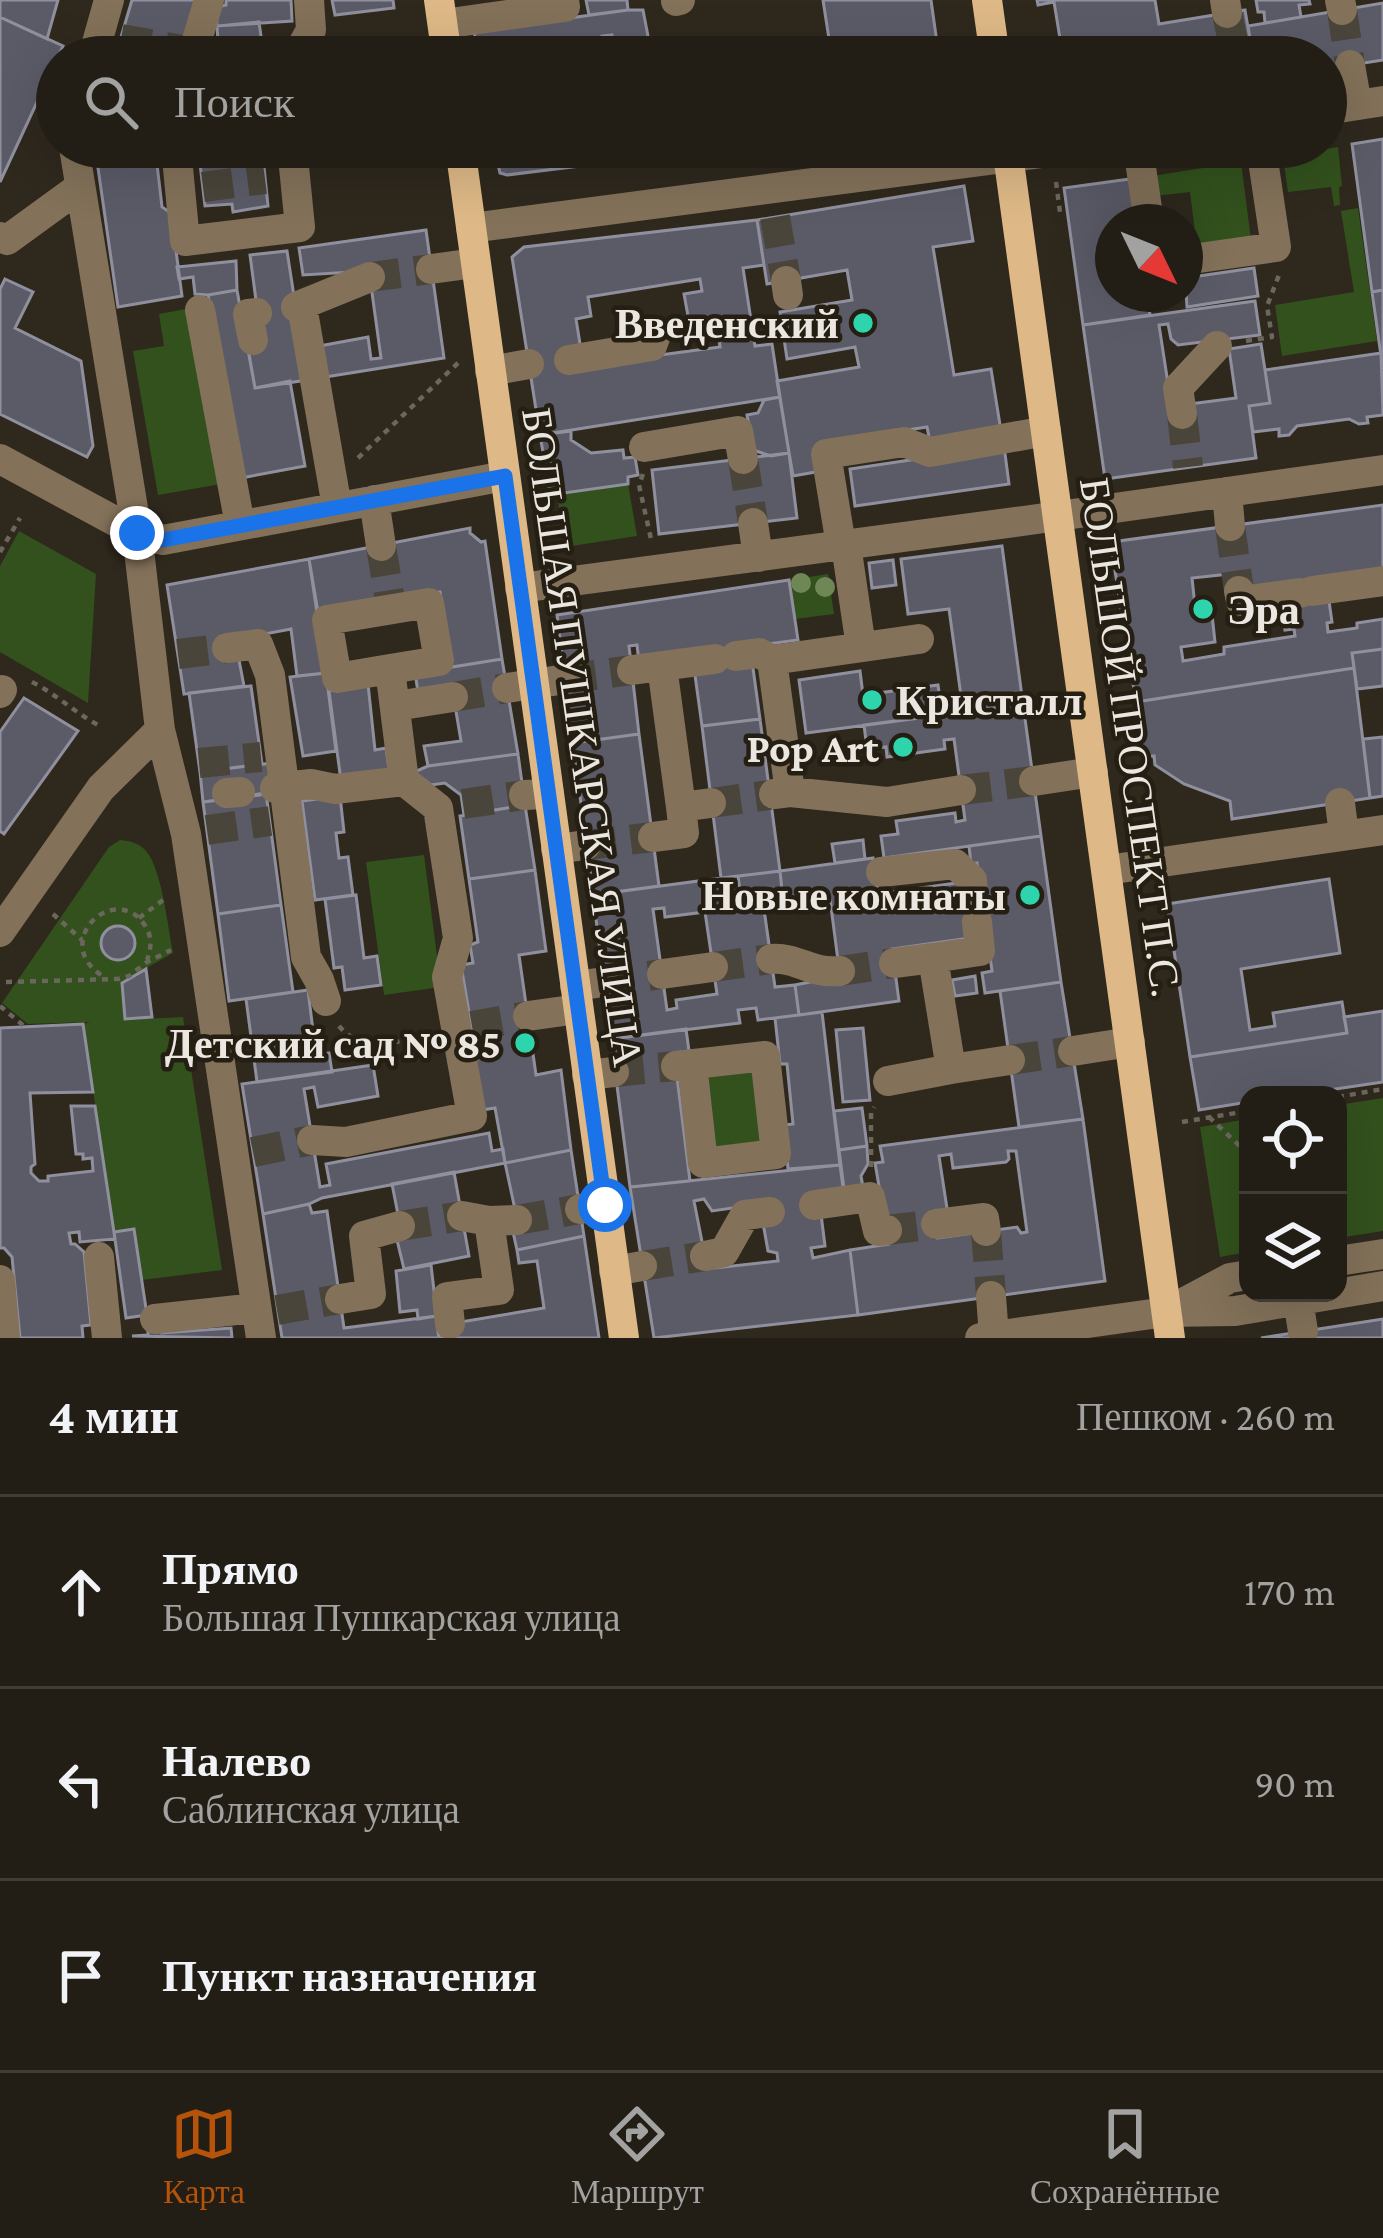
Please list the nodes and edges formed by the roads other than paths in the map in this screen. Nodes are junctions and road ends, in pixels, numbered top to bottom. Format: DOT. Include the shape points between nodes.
graph roads {
  1 [pos="109,0"];
  2 [pos="209,0"];
  3 [pos="309,0"];
  4 [pos="564,0"];
  5 [pos="987,0"];
  6 [pos="441,12"];
  7 [pos="105,36"];
  8 [pos="196,36"];
  9 [pos="308,36"];
  10 [pos="992,36"];
  11 [pos="1350,65"];
  12 [pos="1370,103"];
  13 [pos="77,168"];
  14 [pos="184,168"];
  15 [pos="293,168"];
  16 [pos="463,168"];
  17 [pos="938,168"];
  18 [pos="1010,168"];
  19 [pos="1141,168"];
  20 [pos="1264,168"];
  21 [pos="80,187"];
  22 [pos="1146,204"];
  23 [pos="471,229"];
  24 [pos="0,237"];
  25 [pos="1203,257"];
  26 [pos="476,263"];
  27 [pos="431,269"];
  28 [pos="370,277"];
  29 [pos="200,310"];
  30 [pos="657,332"];
  31 [pos="1217,346"];
  32 [pos="568,359"];
  33 [pos="529,364"];
  34 [pos="490,371"];
  35 [pos="1182,414"];
  36 [pos="1046,431"];
  37 [pos="644,447"];
  38 [pos="0,459"];
  39 [pos="743,459"];
  40 [pos="1383,470"];
  41 [pos="505,476"];
  42 [pos="1226,492"];
  43 [pos="374,500"];
  44 [pos="337,507"];
  45 [pos="1059,516"];
  46 [pos="752,523"];
  47 [pos="240,525"];
  48 [pos="1230,526"];
  49 [pos="137,533"];
  50 [pos="381,545"];
  51 [pos="843,545"];
  52 [pos="758,557"];
  53 [pos="1383,581"];
  54 [pos="520,588"];
  55 [pos="1239,591"];
  56 [pos="919,639"];
  57 [pos="861,647"];
  58 [pos="227,648"];
  59 [pos="772,660"];
  60 [pos="390,669"];
  61 [pos="566,679"];
  62 [pos="520,686"];
  63 [pos="453,697"];
  64 [pos="396,706"];
  65 [pos="160,730"];
  66 [pos="1093,772"];
  67 [pos="404,781"];
  68 [pos="1034,781"];
  69 [pos="280,787"];
  70 [pos="961,790"];
  71 [pos="1340,803"];
  72 [pos="1383,830"];
  73 [pos="1344,836"];
  74 [pos="653,837"];
  75 [pos="1107,870"];
  76 [pos="881,872"];
  77 [pos="9,898"];
  78 [pos="0,932"];
  79 [pos="933,958"];
  80 [pos="771,959"];
  81 [pos="894,963"];
  82 [pos="713,967"];
  83 [pos="840,970"];
  84 [pos="662,974"];
  85 [pos="586,992"];
  86 [pos="326,1001"];
  87 [pos="528,1016"];
  88 [pos="1130,1042"];
  89 [pos="1073,1051"];
  90 [pos="1010,1060"];
  91 [pos="951,1069"];
  92 [pos="888,1081"];
  93 [pos="312,1140"];
  94 [pos="814,1205"];
  95 [pos="770,1212"];
  96 [pos="489,1219"];
  97 [pos="936,1224"];
  98 [pos="400,1226"];
  99 [pos="886,1230"];
  100 [pos="986,1231"];
  101 [pos="1383,1254"];
  102 [pos="705,1256"];
  103 [pos="99,1257"];
  104 [pos="1347,1260"];
  105 [pos="1239,1276"];
  106 [pos="0,1280"];
  107 [pos="1383,1286"];
  108 [pos="1347,1292"];
  109 [pos="991,1296"];
  110 [pos="340,1299"];
  111 [pos="1287,1302"];
  112 [pos="1298,1302"];
  113 [pos="263,1317"];
  114 [pos="155,1319"];
  115 [pos="450,1324"];
  116 [pos="1168,1325"];
  117 [pos="1303,1331"];
  118 [pos="1005,1336"];
  119 [pos="5,1338"];
  120 [pos="107,1338"];
  121 [pos="623,1338"];
  1 -- 7 [label="street"];
  2 -- 8 [label="street"];
  3 -- 9 [label="street"];
  4 -- 6 [label="street" via="565,7"];
  5 -- 10 [label="main road"];
  11 -- 12 [label="street"];
  13 -- 21 [label="street"];
  14 -- 15 [label="street" via="192,189 185,241 301,227"];
  16 -- 23 [label="main road, БОЛЬШАЯ ПУШКАРСКАЯ УЛИЦА"];
  17 -- 23 [label="street" via="773,203"];
  18 -- 36 [label="main road, БОЛЬШОЙ ПРОСПЕКТ П.С."];
  19 -- 22 [label="street"];
  20 -- 25 [label="street" via="1276,247"];
  21 -- 24 [label="street" via="7,240"];
  21 -- 49 [label="street"];
  23 -- 26 [label="main road, БОЛЬШАЯ ПУШКАРСКАЯ УЛИЦА"];
  26 -- 27 [label="street"];
  26 -- 34 [label="main road, БОЛЬШАЯ ПУШКАРСКАЯ УЛИЦА"];
  28 -- 44 [label="street" via="299,307"];
  29 -- 47 [label="street"];
  30 -- 32 [label="street" via="652,346"];
  31 -- 35 [label="street" via="1178,388"];
  33 -- 34 [label="street"];
  34 -- 41 [label="main road, БОЛЬШАЯ ПУШКАРСКАЯ УЛИЦА"];
  36 -- 45 [label="main road, БОЛЬШОЙ ПРОСПЕКТ П.С."];
  36 -- 51 [label="street" via="931,452 904,442 826,454"];
  37 -- 39 [label="street" via="738,431"];
  38 -- 49 [label="street"];
  40 -- 42 [label="street"];
  41 -- 43 [label="street"];
  41 -- 54 [label="main road, БОЛЬШАЯ ПУШКАРСКАЯ УЛИЦА"];
  42 -- 45 [label="street" via="1190,482"];
  42 -- 48 [label="street"];
  43 -- 44 [label="street"];
  43 -- 50 [label="street"];
  44 -- 47 [label="street"];
  45 -- 51 [label="street"];
  45 -- 66 [label="main road, БОЛЬШОЙ ПРОСПЕКТ П.С."];
  46 -- 52 [label="street"];
  47 -- 49 [label="street" via="163,540"];
  49 -- 65 [label="street" via="164,653"];
  51 -- 52 [label="street"];
  51 -- 57 [label="street"];
  52 -- 54 [label="street"];
  53 -- 55 [label="street" via="1241,602"];
  54 -- 62 [label="main road, БОЛЬШАЯ ПУШКАРСКАЯ УЛИЦА"];
  56 -- 57 [label="street"];
  57 -- 59 [label="street"];
  58 -- 69 [label="street" via="258,644 270,676 271,755"];
  59 -- 70 [label="street" via="780,794 886,802"];
  59 -- 74 [label="street" via="759,653 647,668 696,805 684,833"];
  60 -- 60 [label="street" via="337,678 327,620 429,602 439,661"];
  60 -- 64 [label="street"];
  61 -- 62 [label="street"];
  62 -- 85 [label="main road, БОЛЬШАЯ ПУШКАРСКАЯ УЛИЦА" via="537,794 571,847"];
  63 -- 64 [label="street"];
  64 -- 67 [label="street"];
  65 -- 77 [label="street"];
  65 -- 113 [label="street" via="212,795 196,832"];
  66 -- 68 [label="street"];
  66 -- 75 [label="main road, БОЛЬШОЙ ПРОСПЕКТ П.С."];
  67 -- 69 [label="street"];
  67 -- 93 [label="street" via="451,806 458,938 447,977 464,1027 472,1116 346,1142"];
  69 -- 86 [label="street" via="306,956"];
  71 -- 73 [label="street"];
  72 -- 73 [label="street"];
  73 -- 75 [label="street"];
  75 -- 88 [label="main road, БОЛЬШОЙ ПРОСПЕКТ П.С."];
  76 -- 79 [label="street" via="956,864 971,880 980,951"];
  77 -- 78 [label="street"];
  79 -- 81 [label="street"];
  79 -- 91 [label="street"];
  80 -- 83 [label="street"];
  82 -- 84 [label="street"];
  85 -- 87 [label="street"];
  85 -- 121 [label="main road, БОЛЬШАЯ ПУШКАРСКАЯ УЛИЦА" via="601,1074 593,1207 628,1269"];
  88 -- 89 [label="street"];
  88 -- 116 [label="main road, БОЛЬШОЙ ПРОСПЕКТ П.С."];
  90 -- 91 [label="street"];
  91 -- 92 [label="street"];
  94 -- 99 [label="street" via="870,1197 878,1231"];
  95 -- 102 [label="street" via="746,1215 724,1252"];
  96 -- 115 [label="street" via="499,1290 447,1298"];
  97 -- 100 [label="street" via="984,1218"];
  98 -- 110 [label="street" via="364,1237 371,1294"];
  101 -- 104 [label="street"];
  103 -- 120 [label="street"];
  105 -- 116 [label="street"];
  106 -- 119 [label="street"];
  107 -- 108 [label="street"];
  109 -- 118 [label="street"];
  111 -- 116 [label="street"];
  112 -- 117 [label="street"];
  113 -- 114 [label="street"];
  116 -- 118 [label="street"];
}
